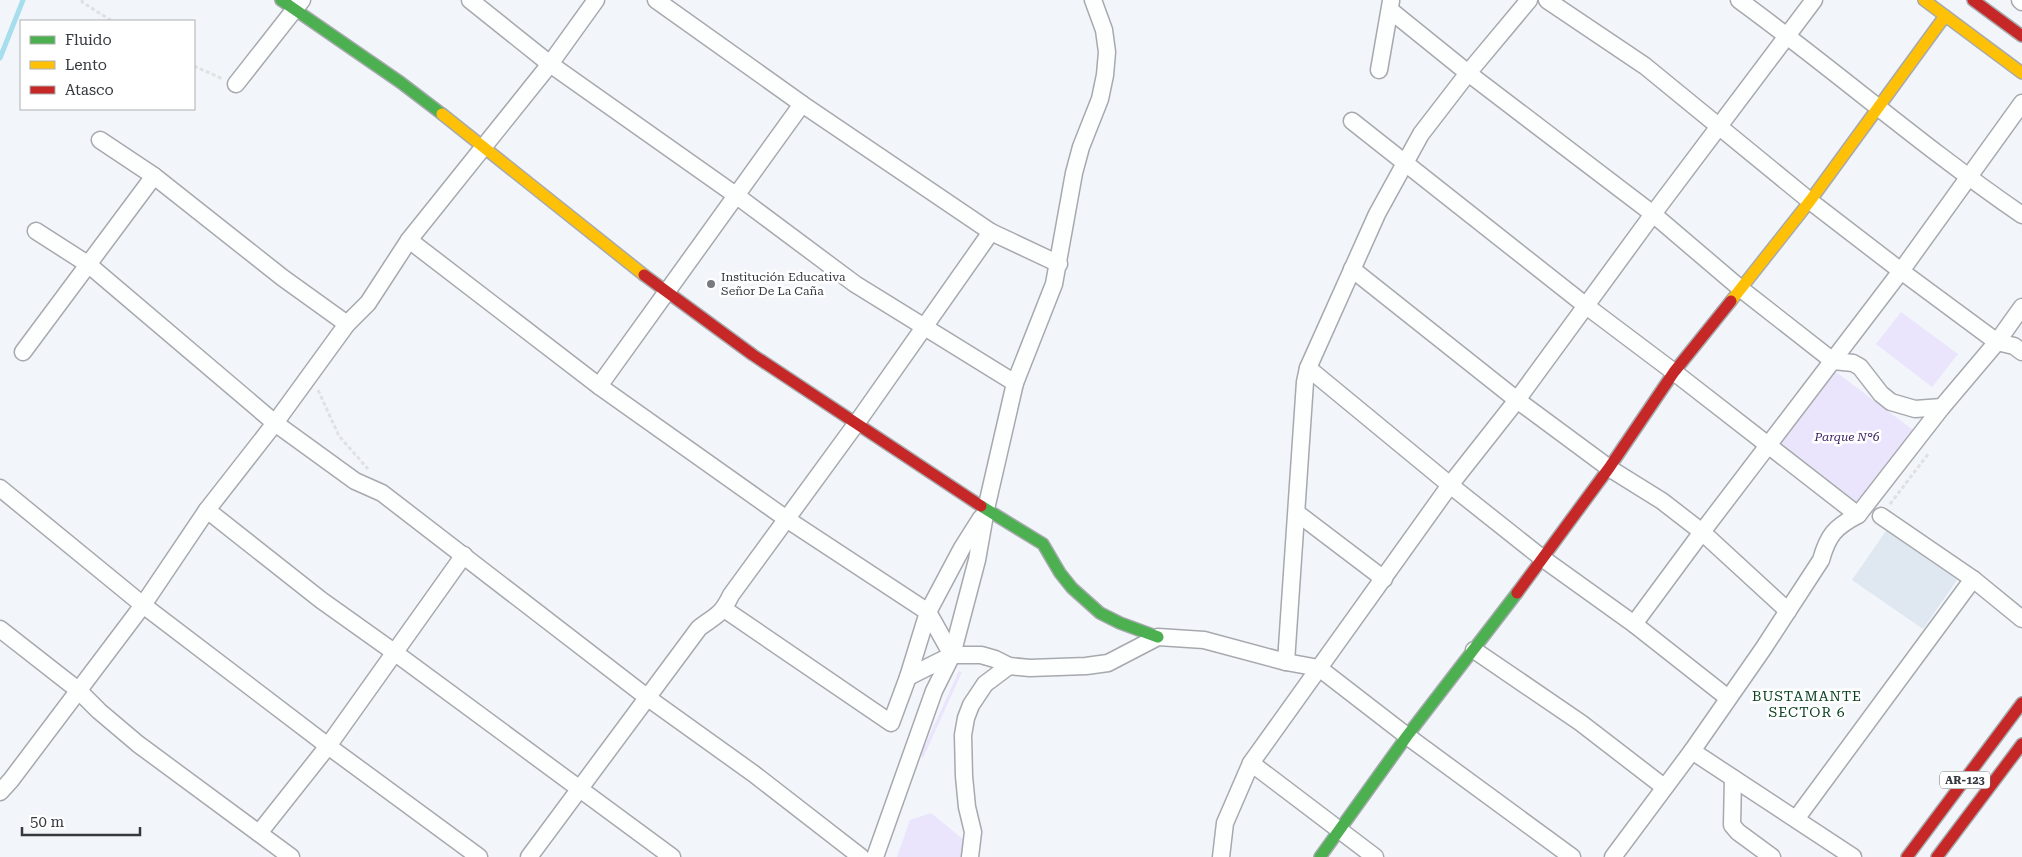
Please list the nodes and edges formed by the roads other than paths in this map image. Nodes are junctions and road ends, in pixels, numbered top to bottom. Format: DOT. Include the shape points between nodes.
graph roads {
  1 [pos="281,0"];
  2 [pos="470,0"];
  3 [pos="596,0"];
  4 [pos="656,0"];
  5 [pos="1093,0"];
  6 [pos="1529,0"];
  7 [pos="1547,0"];
  8 [pos="1739,0"];
  9 [pos="1814,0"];
  10 [pos="1924,0"];
  11 [pos="1973,0"];
  12 [pos="299,5"];
  13 [pos="1390,5"];
  14 [pos="1945,16"];
  15 [pos="1788,35"];
  16 [pos="2022,36"];
  17 [pos="550,64"];
  18 [pos="1379,70"];
  19 [pos="1468,73"];
  20 [pos="2022,73"];
  21 [pos="236,84"];
  22 [pos="802,104"];
  23 [pos="2022,104"];
  24 [pos="1880,107"];
  25 [pos="1352,121"];
  26 [pos="1720,126"];
  27 [pos="100,140"];
  28 [pos="484,146"];
  29 [pos="1406,162"];
  30 [pos="154,176"];
  31 [pos="1968,178"];
  32 [pos="737,196"];
  33 [pos="1810,201"];
  34 [pos="1653,214"];
  35 [pos="2022,215"];
  36 [pos="36,231"];
  37 [pos="991,232"];
  38 [pos="409,240"];
  39 [pos="1059,264"];
  40 [pos="89,265"];
  41 [pos="1352,269"];
  42 [pos="1901,271"];
  43 [pos="1741,289"];
  44 [pos="666,292"];
  45 [pos="1585,305"];
  46 [pos="2022,307"];
  47 [pos="347,324"];
  48 [pos="925,327"];
  49 [pos="1996,342"];
  50 [pos="23,352"];
  51 [pos="2022,352"];
  52 [pos="1833,361"];
  53 [pos="1308,368"];
  54 [pos="1674,372"];
  55 [pos="1015,382"];
  56 [pos="599,386"];
  57 [pos="1517,400"];
  58 [pos="1942,407"];
  59 [pos="275,424"];
  60 [pos="856,424"];
  61 [pos="1768,445"];
  62 [pos="1609,468"];
  63 [pos="1450,485"];
  64 [pos="0,488"];
  65 [pos="986,509"];
  66 [pos="207,510"];
  67 [pos="1297,513"];
  68 [pos="1858,516"];
  69 [pos="1881,516"];
  70 [pos="788,520"];
  71 [pos="1702,532"];
  72 [pos="464,555"];
  73 [pos="1542,558"];
  74 [pos="1384,579"];
  75 [pos="1973,579"];
  76 [pos="143,605"];
  77 [pos="724,609"];
  78 [pos="1788,611"];
  79 [pos="928,612"];
  80 [pos="2022,620"];
  81 [pos="1634,624"];
  82 [pos="0,629"];
  83 [pos="1158,637"];
  84 [pos="1474,650"];
  85 [pos="394,652"];
  86 [pos="952,655"];
  87 [pos="1286,662"];
  88 [pos="1008,666"];
  89 [pos="1319,668"];
  90 [pos="908,677"];
  91 [pos="78,690"];
  92 [pos="648,698"];
  93 [pos="1728,698"];
  94 [pos="2022,704"];
  95 [pos="1407,736"];
  96 [pos="2022,744"];
  97 [pos="328,746"];
  98 [pos="1692,751"];
  99 [pos="1251,763"];
  100 [pos="1733,778"];
  101 [pos="4,781"];
  102 [pos="1664,787"];
  103 [pos="580,790"];
  104 [pos="1796,819"];
  105 [pos="1339,831"];
  106 [pos="259,833"];
  107 [pos="291,857"];
  108 [pos="479,857"];
  109 [pos="529,857"];
  110 [pos="672,857"];
  111 [pos="863,857"];
  112 [pos="970,857"];
  113 [pos="1221,857"];
  114 [pos="1320,857"];
  115 [pos="1375,857"];
  116 [pos="1572,857"];
  117 [pos="1613,857"];
  118 [pos="1772,857"];
  119 [pos="1853,857"];
  120 [pos="1907,857"];
  121 [pos="1937,857"];
  1 -- 12 [label="street"];
  2 -- 17 [label="street"];
  3 -- 17 [label="street"];
  4 -- 22 [label="street"];
  5 -- 39 [label="street" via="1108,52 1100,99 1074,173"];
  6 -- 19 [label="street"];
  7 -- 26 [label="street" via="1645,66"];
  8 -- 15 [label="street"];
  9 -- 15 [label="street"];
  10 -- 14 [label="street"];
  11 -- 16 [label="street"];
  12 -- 21 [label="street"];
  12 -- 28 [label="street"];
  13 -- 18 [label="street"];
  13 -- 19 [label="street"];
  14 -- 20 [label="street"];
  14 -- 24 [label="street"];
  15 -- 24 [label="street"];
  15 -- 26 [label="street"];
  17 -- 28 [label="street"];
  17 -- 32 [label="street"];
  19 -- 29 [label="street" via="1422,134"];
  19 -- 34 [label="street"];
  22 -- 32 [label="street"];
  22 -- 37 [label="street"];
  23 -- 31 [label="street"];
  24 -- 31 [label="street"];
  24 -- 33 [label="street"];
  25 -- 29 [label="street"];
  26 -- 33 [label="street"];
  26 -- 34 [label="street"];
  27 -- 30 [label="street"];
  28 -- 38 [label="street"];
  28 -- 44 [label="street"];
  29 -- 41 [label="street"];
  29 -- 45 [label="street"];
  30 -- 40 [label="street"];
  30 -- 47 [label="street"];
  31 -- 35 [label="street"];
  31 -- 42 [label="street"];
  32 -- 44 [label="street"];
  32 -- 48 [label="street" via="855,284"];
  33 -- 42 [label="street"];
  33 -- 43 [label="street"];
  34 -- 43 [label="street"];
  34 -- 45 [label="street"];
  36 -- 40 [label="street"];
  37 -- 39 [label="street"];
  37 -- 48 [label="street"];
  38 -- 47 [label="street" via="368,303"];
  38 -- 56 [label="street"];
  39 -- 55 [label="street" via="1046,307"];
  40 -- 50 [label="street"];
  40 -- 59 [label="street"];
  41 -- 53 [label="street"];
  41 -- 57 [label="street"];
  42 -- 49 [label="street"];
  42 -- 52 [label="street"];
  43 -- 52 [label="street"];
  43 -- 54 [label="street"];
  44 -- 56 [label="street"];
  44 -- 60 [label="street"];
  45 -- 54 [label="street"];
  45 -- 57 [label="street"];
  46 -- 49 [label="street"];
  47 -- 59 [label="street"];
  48 -- 55 [label="street"];
  48 -- 60 [label="street"];
  49 -- 51 [label="street" via="2014,346"];
  49 -- 58 [label="street"];
  52 -- 58 [label="street" via="1860,366 1880,394 1891,402 1915,409"];
  52 -- 61 [label="street"];
  53 -- 63 [label="street"];
  53 -- 67 [label="street"];
  54 -- 61 [label="street"];
  54 -- 62 [label="street"];
  55 -- 65 [label="street"];
  56 -- 70 [label="street"];
  57 -- 62 [label="street"];
  57 -- 63 [label="street"];
  58 -- 68 [label="street"];
  59 -- 66 [label="street"];
  59 -- 72 [label="street" via="355,481 382,493"];
  60 -- 65 [label="street"];
  60 -- 70 [label="street"];
  61 -- 68 [label="street"];
  61 -- 71 [label="street"];
  62 -- 71 [label="street" via="1662,501"];
  62 -- 73 [label="street"];
  63 -- 73 [label="street"];
  63 -- 74 [label="street"];
  64 -- 76 [label="street"];
  65 -- 79 [label="street"];
  65 -- 83 [label="street" via="1043,544 1072,588 1100,613"];
  65 -- 86 [label="street" via="977,560"];
  66 -- 76 [label="street"];
  66 -- 85 [label="street" via="321,600"];
  67 -- 74 [label="street"];
  67 -- 87 [label="street"];
  68 -- 78 [label="street" via="1834,531 1821,560"];
  69 -- 75 [label="street"];
  70 -- 77 [label="street"];
  70 -- 79 [label="street"];
  71 -- 78 [label="street"];
  71 -- 81 [label="street"];
  72 -- 85 [label="street"];
  72 -- 92 [label="street"];
  73 -- 81 [label="street"];
  73 -- 84 [label="street"];
  74 -- 89 [label="street"];
  75 -- 80 [label="street"];
  75 -- 104 [label="street"];
  76 -- 91 [label="street"];
  76 -- 97 [label="street"];
  77 -- 90 [label="street" via="891,723"];
  77 -- 92 [label="street" via="699,628"];
  78 -- 93 [label="street"];
  79 -- 86 [label="street"];
  79 -- 90 [label="street"];
  81 -- 93 [label="street"];
  82 -- 91 [label="street"];
  83 -- 87 [label="street" via="1204,640"];
  83 -- 88 [label="street" via="1108,663 1058,668"];
  84 -- 95 [label="street"];
  84 -- 102 [label="street" via="1581,723"];
  85 -- 97 [label="street"];
  85 -- 103 [label="street"];
  86 -- 88 [label="street" via="981,655"];
  86 -- 90 [label="street"];
  86 -- 111 [label="street"];
  87 -- 89 [label="street"];
  88 -- 112 [label="street" via="985,684 966,718 964,776 972,832"];
  89 -- 95 [label="street"];
  89 -- 99 [label="street"];
  91 -- 101 [label="street"];
  91 -- 106 [label="street" via="138,744"];
  92 -- 103 [label="street"];
  92 -- 111 [label="street"];
  93 -- 98 [label="street"];
  94 -- 120 [label="street, AR-123"];
  95 -- 105 [label="street"];
  95 -- 116 [label="street"];
  96 -- 121 [label="street, AR-123"];
  97 -- 106 [label="street"];
  97 -- 108 [label="street"];
  98 -- 100 [label="street"];
  98 -- 102 [label="street"];
  99 -- 105 [label="street"];
  99 -- 113 [label="street" via="1225,823"];
  100 -- 104 [label="street"];
  100 -- 118 [label="street" via="1732,825"];
  102 -- 117 [label="street"];
  103 -- 109 [label="street"];
  103 -- 110 [label="street"];
  104 -- 119 [label="street"];
  105 -- 114 [label="street"];
  105 -- 115 [label="street"];
  106 -- 107 [label="street"];
}
